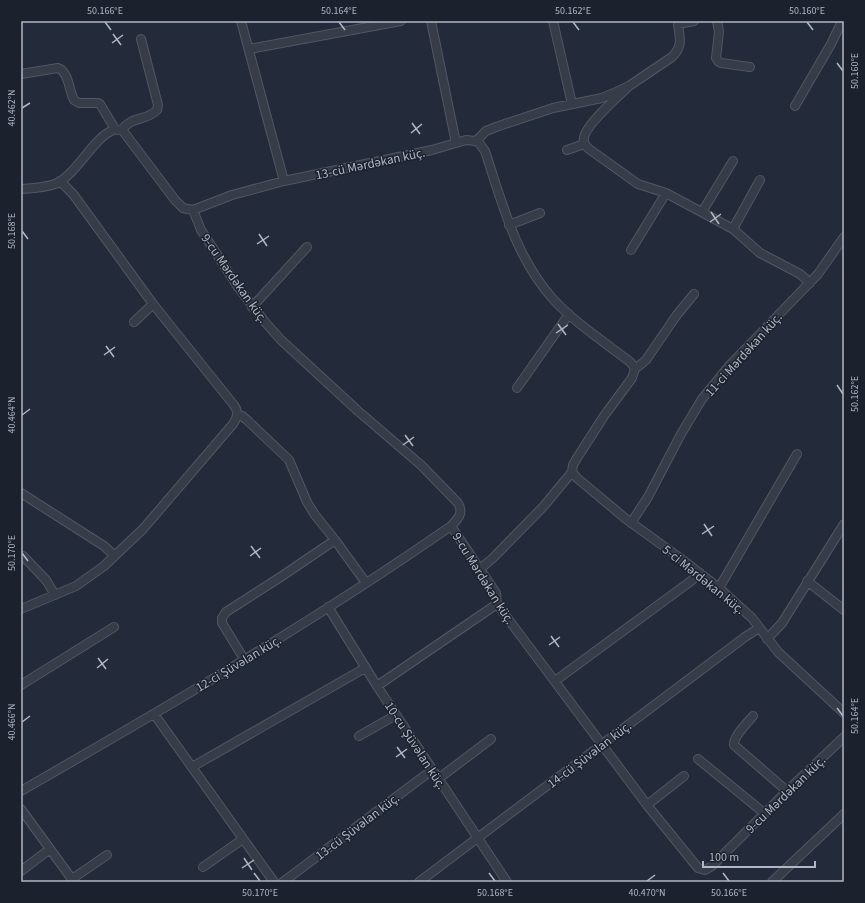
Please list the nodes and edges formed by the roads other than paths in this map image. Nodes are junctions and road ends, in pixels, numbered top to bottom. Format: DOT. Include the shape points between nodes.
graph roads {
  1 [pos="241,21"];
  2 [pos="401,21"];
  3 [pos="431,21"];
  4 [pos="553,21"];
  5 [pos="694,21"];
  6 [pos="718,21"];
  7 [pos="842,21"];
  8 [pos="678,23"];
  9 [pos="141,39"];
  10 [pos="249,49"];
  11 [pos="750,67"];
  12 [pos="21,74"];
  13 [pos="629,86"];
  14 [pos="593,100"];
  15 [pos="572,104"];
  16 [pos="796,106"];
  17 [pos="601,113"];
  18 [pos="118,130"];
  19 [pos="476,141"];
  20 [pos="456,144"];
  21 [pos="584,144"];
  22 [pos="567,150"];
  23 [pos="733,161"];
  24 [pos="760,180"];
  25 [pos="60,181"];
  26 [pos="284,181"];
  27 [pos="21,189"];
  28 [pos="666,193"];
  29 [pos="193,210"];
  30 [pos="702,212"];
  31 [pos="540,213"];
  32 [pos="509,224"];
  33 [pos="733,229"];
  34 [pos="844,237"];
  35 [pos="307,247"];
  36 [pos="631,250"];
  37 [pos="810,283"];
  38 [pos="694,294"];
  39 [pos="153,304"];
  40 [pos="252,307"];
  41 [pos="569,314"];
  42 [pos="134,322"];
  43 [pos="635,369"];
  44 [pos="517,388"];
  45 [pos="238,415"];
  46 [pos="797,454"];
  47 [pos="572,472"];
  48 [pos="21,493"];
  49 [pos="632,523"];
  50 [pos="844,524"];
  51 [pos="450,526"];
  52 [pos="335,540"];
  53 [pos="23,556"];
  54 [pos="115,556"];
  55 [pos="480,569"];
  56 [pos="700,573"];
  57 [pos="808,581"];
  58 [pos="366,583"];
  59 [pos="719,588"];
  60 [pos="55,595"];
  61 [pos="498,604"];
  62 [pos="328,607"];
  63 [pos="21,609"];
  64 [pos="844,610"];
  65 [pos="114,627"];
  66 [pos="759,628"];
  67 [pos="767,639"];
  68 [pos="244,659"];
  69 [pos="365,668"];
  70 [pos="555,681"];
  71 [pos="21,685"];
  72 [pos="377,686"];
  73 [pos="844,713"];
  74 [pos="154,714"];
  75 [pos="396,715"];
  76 [pos="753,716"];
  77 [pos="359,736"];
  78 [pos="844,738"];
  79 [pos="491,739"];
  80 [pos="602,745"];
  81 [pos="698,759"];
  82 [pos="192,767"];
  83 [pos="432,770"];
  84 [pos="684,776"];
  85 [pos="438,778"];
  86 [pos="21,791"];
  87 [pos="787,791"];
  88 [pos="647,805"];
  89 [pos="21,809"];
  90 [pos="764,813"];
  91 [pos="844,814"];
  92 [pos="478,838"];
  93 [pos="243,839"];
  94 [pos="50,849"];
  95 [pos="107,855"];
  96 [pos="203,867"];
  97 [pos="21,871"];
  98 [pos="73,881"];
  99 [pos="274,882"];
  100 [pos="283,882"];
  101 [pos="419,882"];
  102 [pos="507,882"];
  103 [pos="772,882"];
  1 -- 10 [label="street"];
  2 -- 10 [label="street"];
  3 -- 20 [label="street"];
  4 -- 15 [label="street"];
  5 -- 8 [label="street"];
  6 -- 11 [label="street" via="718,61"];
  7 -- 16 [label="street"];
  8 -- 13 [label="street" via="680,46 677,52"];
  9 -- 18 [label="street" via="158,105 157,110 151,115 128,122"];
  10 -- 26 [label="street"];
  12 -- 18 [label="street" via="61,69 74,100 79,103 98,102"];
  13 -- 14 [label="street"];
  13 -- 17 [label="street"];
  14 -- 15 [label="street"];
  14 -- 17 [label="street"];
  15 -- 19 [label="street" via="496,127 486,131"];
  17 -- 21 [label="street" via="585,133"];
  18 -- 25 [label="street" via="104,136"];
  18 -- 29 [label="street" via="179,205"];
  19 -- 20 [label="street, 13-cü Mərdəkan küç." via="466,140"];
  19 -- 32 [label="street" via="485,151"];
  20 -- 26 [label="street, 13-cü Mərdəkan küç."];
  21 -- 22 [label="street"];
  21 -- 28 [label="street" via="638,184"];
  23 -- 30 [label="street"];
  24 -- 33 [label="street"];
  25 -- 27 [label="street"];
  25 -- 39 [label="street" via="73,194"];
  26 -- 29 [label="street, 13-cü Mərdəkan küç."];
  28 -- 30 [label="street"];
  28 -- 36 [label="street"];
  29 -- 40 [label="street, 9-cu Mərdəkan küç." via="201,230"];
  30 -- 33 [label="street"];
  31 -- 32 [label="street"];
  32 -- 41 [label="street" via="535,276"];
  33 -- 37 [label="street" via="760,253 800,274"];
  34 -- 37 [label="street, 11-ci Mərdəkan küç."];
  35 -- 40 [label="street"];
  37 -- 49 [label="street, 11-ci Mərdəkan küç." via="730,365 702,399"];
  38 -- 43 [label="street" via="646,360"];
  39 -- 42 [label="street"];
  39 -- 45 [label="street" via="233,404"];
  40 -- 51 [label="street, 9-cu Mərdəkan küç." via="281,340 421,465 458,503 461,512"];
  41 -- 43 [label="street" via="629,361"];
  41 -- 44 [label="street"];
  43 -- 47 [label="street" via="632,378 577,458"];
  45 -- 52 [label="street" via="247,420 288,460 307,502"];
  45 -- 54 [label="street" via="188,478"];
  46 -- 59 [label="street"];
  47 -- 49 [label="street, 5-ci Mərdəkan küç."];
  47 -- 55 [label="street" via="543,507"];
  48 -- 54 [label="street" via="104,546"];
  49 -- 56 [label="street, 5-ci Mərdəkan küç."];
  50 -- 57 [label="street"];
  51 -- 55 [label="street, 9-cu Mərdəkan küç."];
  51 -- 58 [label="street, 12-ci Şüvəlan küç."];
  52 -- 58 [label="street"];
  52 -- 68 [label="street" via="223,615 222,623"];
  53 -- 60 [label="street" via="46,580"];
  54 -- 60 [label="street" via="86,580"];
  55 -- 61 [label="street, 9-cu Mərdəkan küç." via="496,593"];
  56 -- 59 [label="street, 5-ci Mərdəkan küç."];
  56 -- 70 [label="street"];
  57 -- 64 [label="street"];
  57 -- 67 [label="street" via="782,623"];
  58 -- 62 [label="street, 12-ci Şüvəlan küç."];
  59 -- 66 [label="street, 5-ci Mərdəkan küç." via="746,612"];
  60 -- 63 [label="street"];
  61 -- 70 [label="street, 9-cu Mərdəkan küç."];
  61 -- 72 [label="street"];
  62 -- 68 [label="street, 12-ci Şüvəlan küç."];
  62 -- 69 [label="street, 10-cu Şüvəlan küç."];
  65 -- 71 [label="street"];
  66 -- 67 [label="street, 5-ci Mərdəkan küç."];
  66 -- 80 [label="street, 14-cü Şüvəlan küç."];
  67 -- 73 [label="street, 5-ci Mərdəkan küç."];
  68 -- 74 [label="street, 12-ci Şüvəlan küç."];
  69 -- 72 [label="street, 10-cu Şüvəlan küç."];
  69 -- 82 [label="street"];
  70 -- 80 [label="street, 9-cu Mərdəkan küç."];
  72 -- 75 [label="street, 10-cu Şüvəlan küç."];
  74 -- 82 [label="street"];
  74 -- 86 [label="street, 12-ci Şüvəlan küç."];
  75 -- 77 [label="street"];
  75 -- 83 [label="street, 10-cu Şüvəlan küç."];
  76 -- 87 [label="street" via="736,737 734,745"];
  78 -- 87 [label="street, 9-cu Mərdəkan küç."];
  79 -- 85 [label="street"];
  80 -- 88 [label="street, 9-cu Mərdəkan küç."];
  80 -- 92 [label="street, 14-cü Şüvəlan küç."];
  81 -- 90 [label="street"];
  82 -- 93 [label="street"];
  83 -- 85 [label="street, 10-cu Şüvəlan küç."];
  83 -- 100 [label="street, 13-cü Şüvəlan küç."];
  84 -- 88 [label="street"];
  85 -- 92 [label="street, 10-cu Şüvəlan küç."];
  87 -- 90 [label="street, 9-cu Mərdəkan küç."];
  88 -- 90 [label="street, 9-cu Mərdəkan küç." via="698,868 705,870"];
  89 -- 94 [label="street"];
  91 -- 103 [label="street"];
  92 -- 101 [label="street, 14-cü Şüvəlan küç."];
  92 -- 102 [label="street, 10-cu Şüvəlan küç."];
  93 -- 96 [label="street"];
  93 -- 99 [label="street"];
  94 -- 97 [label="street"];
  94 -- 98 [label="street"];
  95 -- 98 [label="street"];
}
